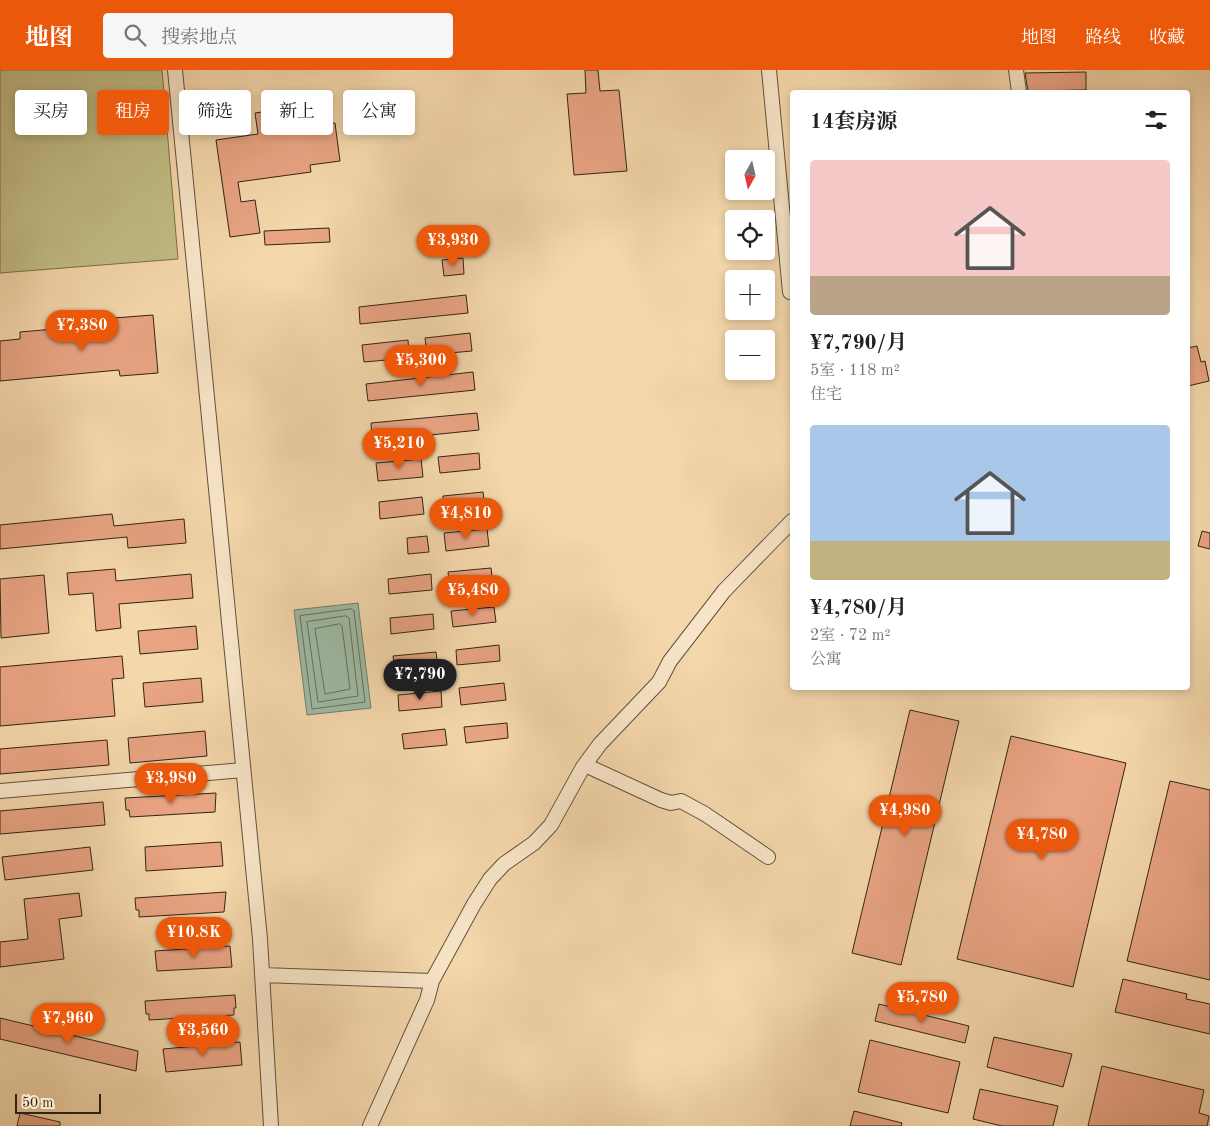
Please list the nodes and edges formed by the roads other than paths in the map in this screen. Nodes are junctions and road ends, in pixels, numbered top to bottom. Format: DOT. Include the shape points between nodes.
graph roads {
  1 [pos="175,70"];
  2 [pos="769,70"];
  3 [pos="1016,70"];
  4 [pos="1019,90"];
  5 [pos="790,292"];
  6 [pos="790,523"];
  7 [pos="585,765"];
  8 [pos="243,770"];
  9 [pos="0,791"];
  10 [pos="768,857"];
  11 [pos="262,975"];
  12 [pos="432,981"];
  13 [pos="271,1126"];
  14 [pos="370,1126"];
  1 -- 8 [label="street"];
  2 -- 5 [label="street"];
  3 -- 4 [label="street"];
  6 -- 7 [label="street" via="719,597 670,661 659,682 600,744"];
  7 -- 10 [label="street" via="661,800 681,801"];
  7 -- 12 [label="street" via="551,825 490,879"];
  8 -- 9 [label="street"];
  8 -- 11 [label="street"];
  11 -- 12 [label="street"];
  11 -- 13 [label="street"];
  12 -- 14 [label="street" via="427,1000"];
}
